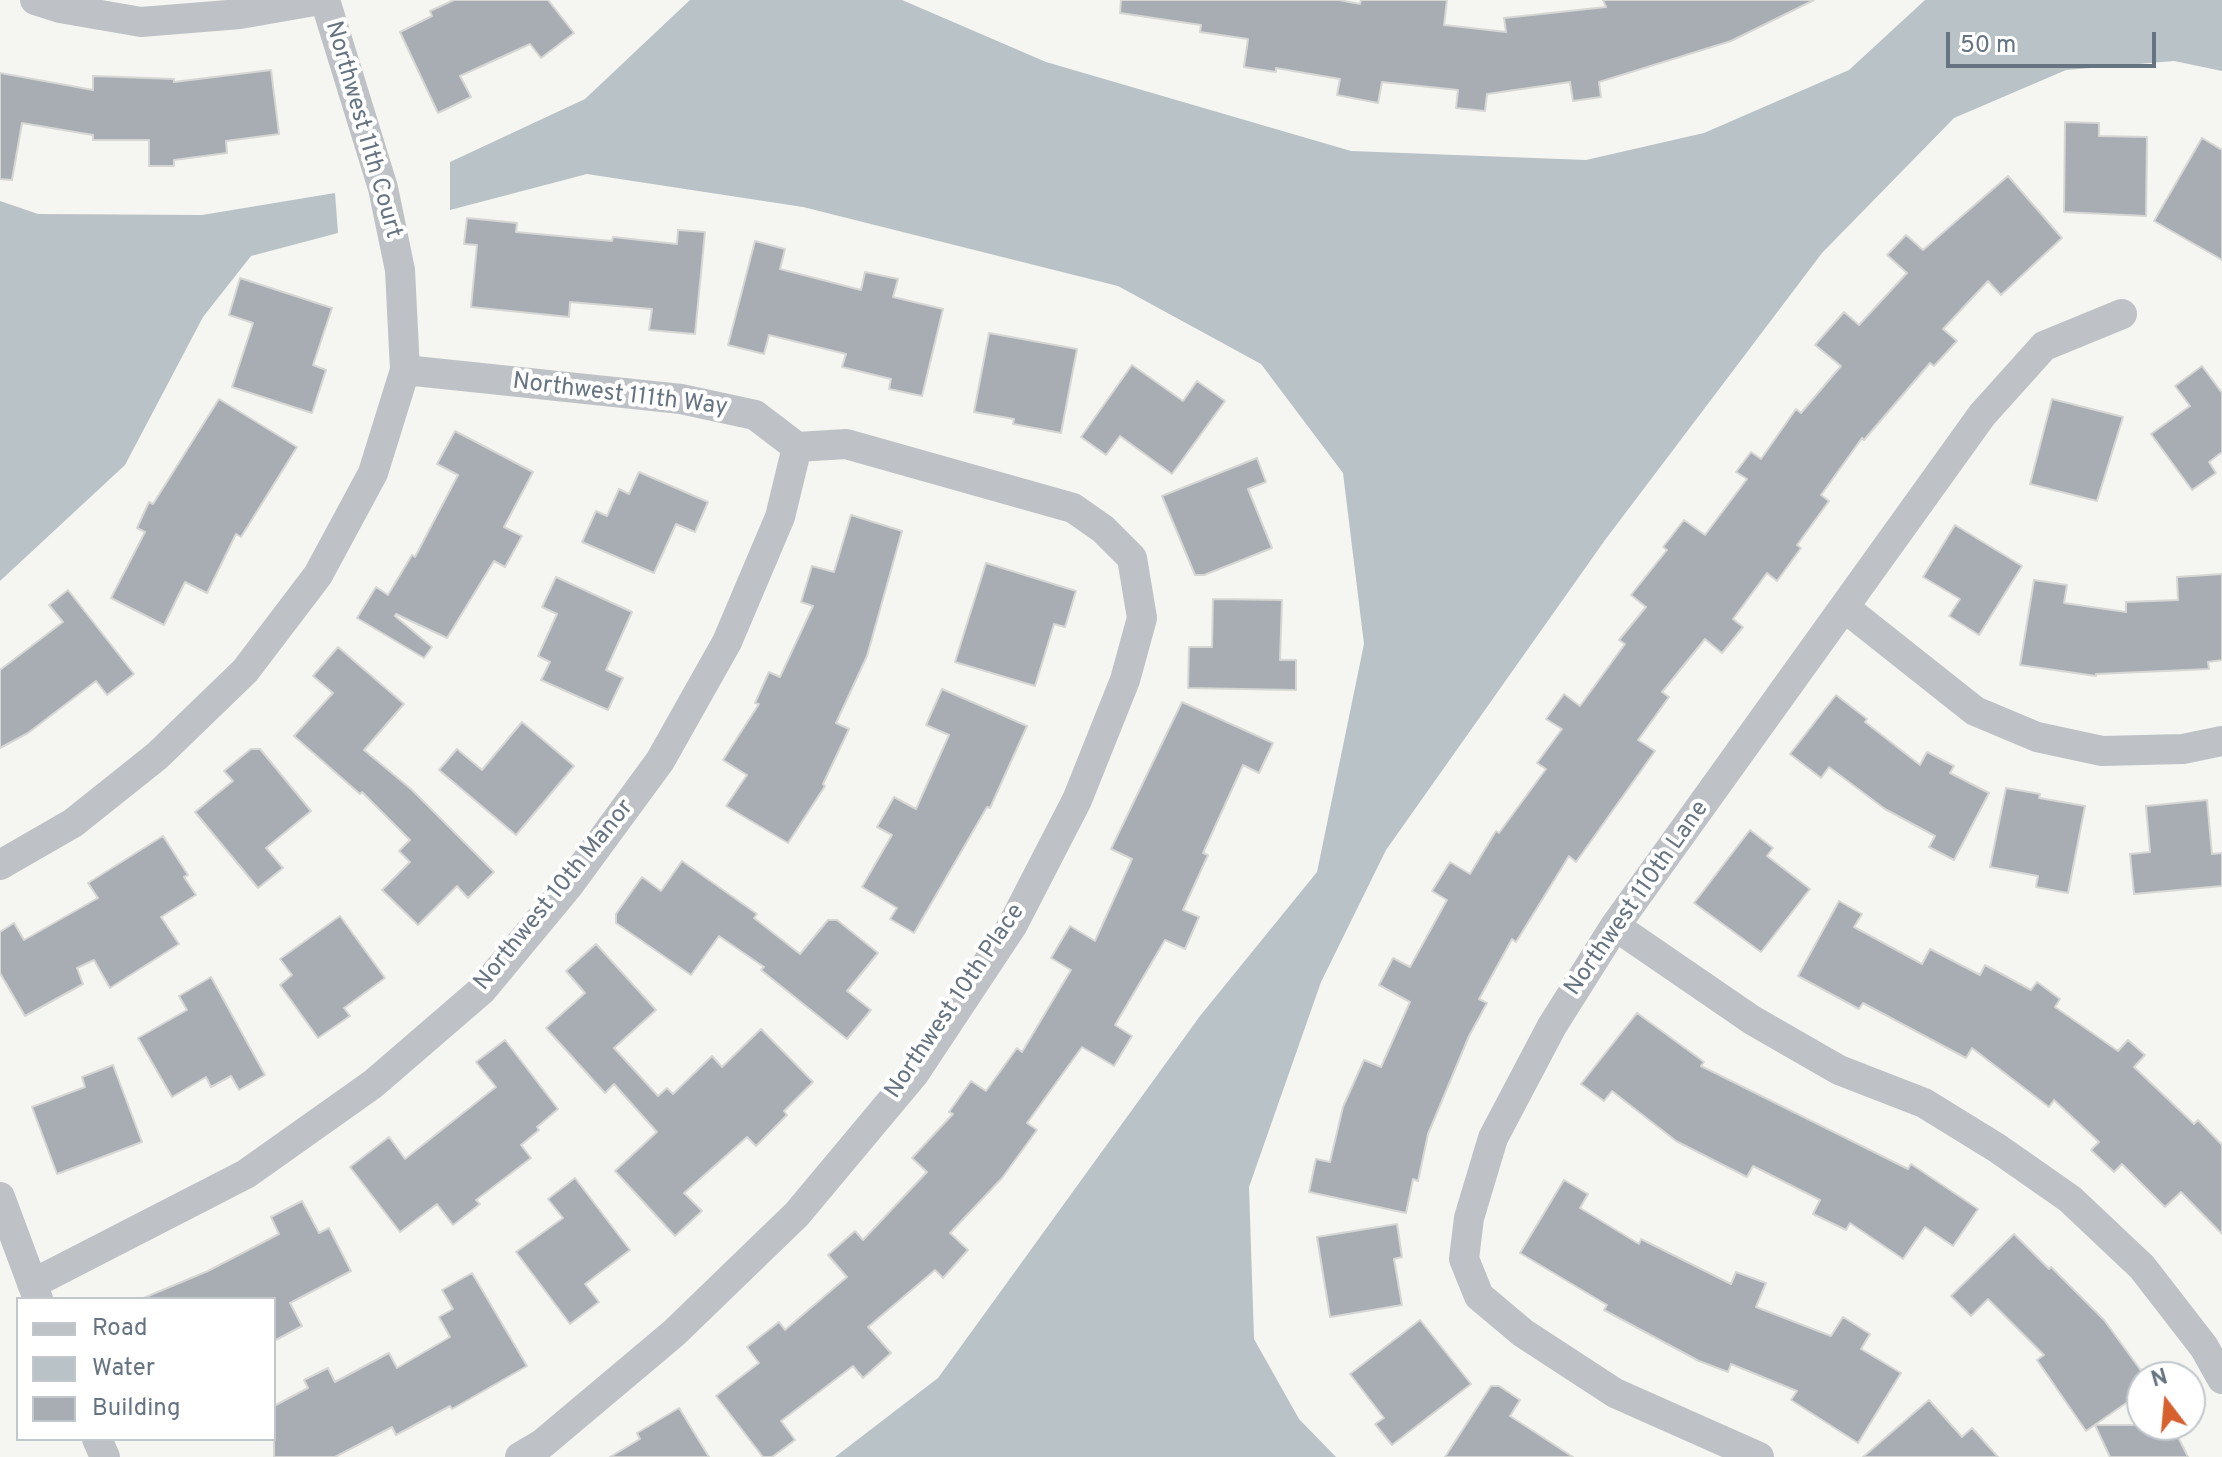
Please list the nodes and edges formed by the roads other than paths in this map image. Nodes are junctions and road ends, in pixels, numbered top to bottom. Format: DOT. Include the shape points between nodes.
graph roads {
  1 [pos="35,0"];
  2 [pos="323,0"];
  3 [pos="2122,314"];
  4 [pos="405,370"];
  5 [pos="797,447"];
  6 [pos="1845,608"];
  7 [pos="2222,741"];
  8 [pos="0,865"];
  9 [pos="1615,926"];
  10 [pos="0,1197"];
  11 [pos="35,1292"];
  12 [pos="2222,1379"];
  13 [pos="520,1457"];
  14 [pos="1759,1457"];
  1 -- 2 [label="street" via="141,22"];
  2 -- 4 [label="street, Northwest 11th Court" via="383,188 400,270"];
  3 -- 6 [label="street, Northwest 110th Lane" via="2044,346 1982,415"];
  4 -- 5 [label="street, Northwest 111th Way" via="681,399 755,415"];
  4 -- 8 [label="street, Northwest 11th Court" via="360,498 318,575 245,671 157,756 73,823"];
  5 -- 11 [label="street, Northwest 10th Manor" via="780,517 727,642 660,761 569,885 482,990 373,1084 246,1174"];
  5 -- 13 [label="street, Northwest 10th Place" via="846,444 1073,508 1103,529 1132,558 1142,618 1125,680 1077,800 1012,926 914,1074 786,1225 674,1333"];
  6 -- 7 [label="street" via="1975,711 2037,737 2102,751 2183,749"];
  6 -- 9 [label="street, Northwest 110th Lane"];
  9 -- 12 [label="street" via="1752,1020 1839,1070 1924,1103 2070,1199 2142,1267"];
  9 -- 14 [label="street, Northwest 110th Lane" via="1552,1026 1493,1138 1469,1218 1464,1259 1479,1296 1523,1333 1615,1393"];
  10 -- 11 [label="street"];
}
